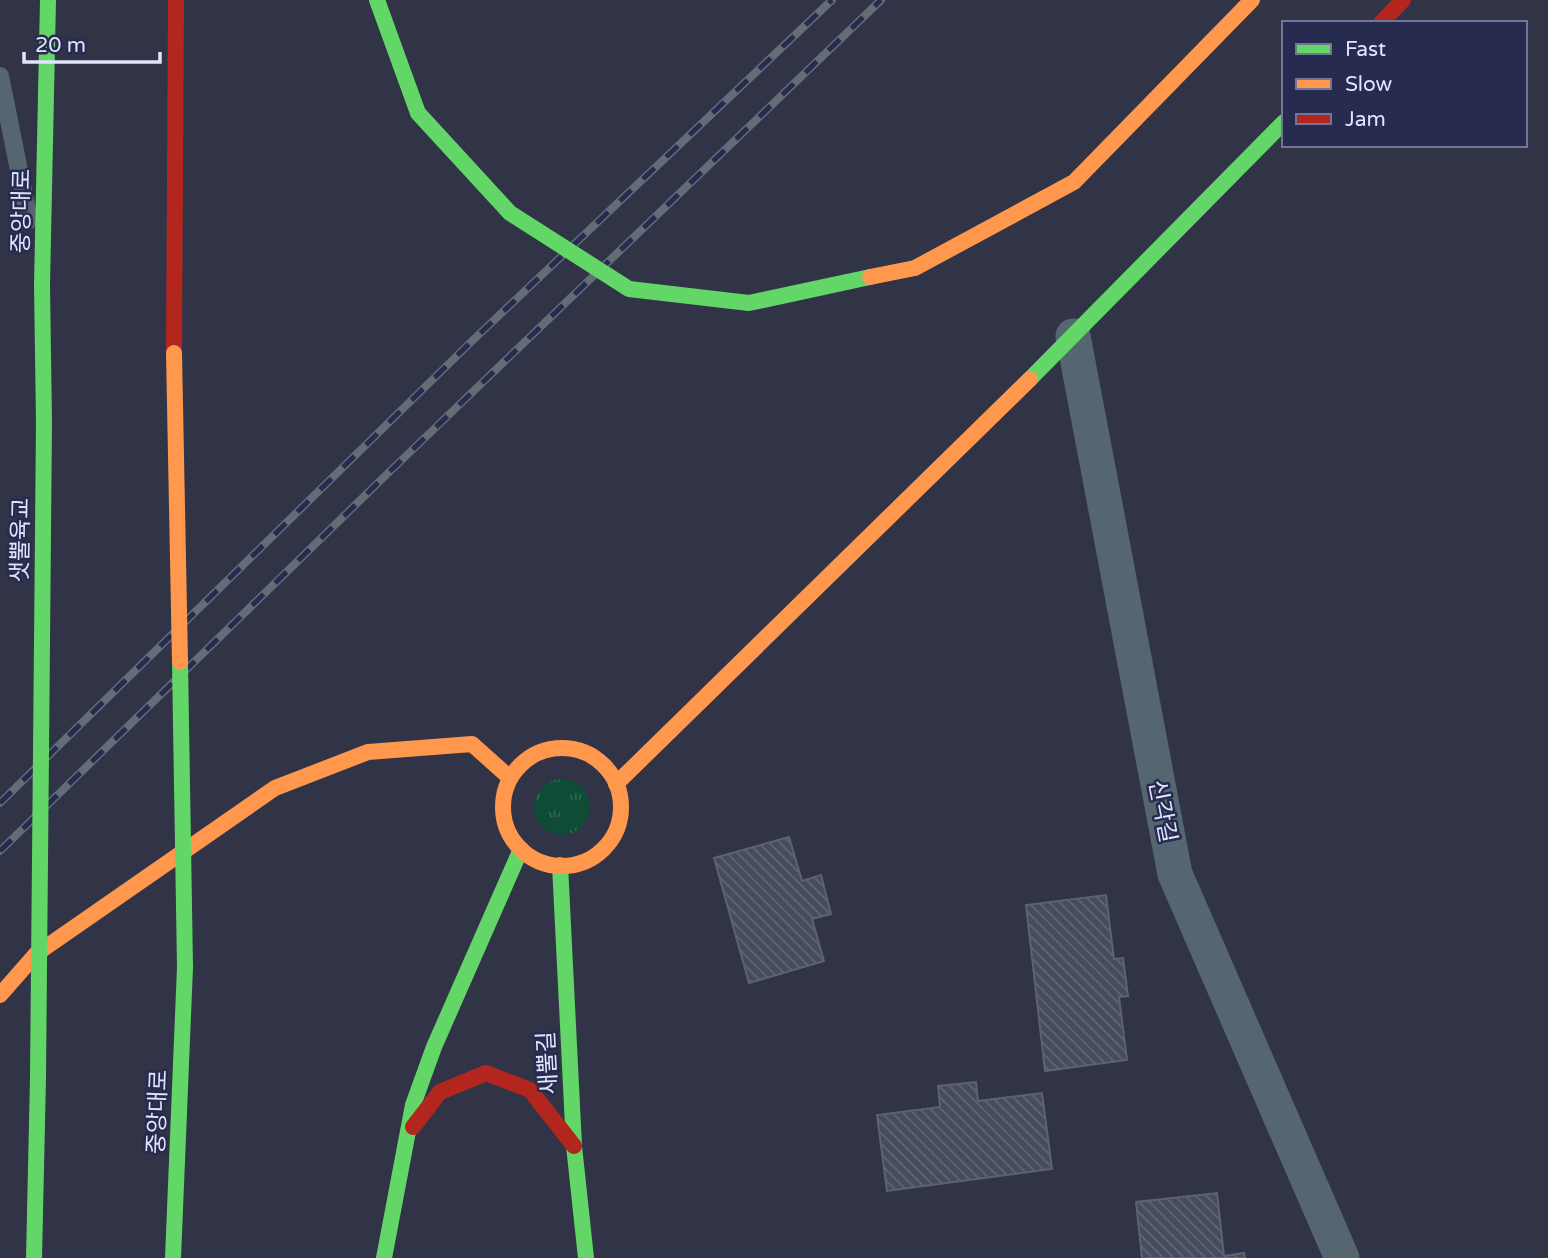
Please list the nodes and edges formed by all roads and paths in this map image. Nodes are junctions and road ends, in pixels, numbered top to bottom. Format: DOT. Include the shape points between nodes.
graph roads {
  1 [pos="48,0"];
  2 [pos="176,0"];
  3 [pos="377,0"];
  4 [pos="1252,0"];
  5 [pos="1403,0"];
  6 [pos="1383,21"];
  7 [pos="0,76"];
  8 [pos="1282,123"];
  9 [pos="43,285"];
  10 [pos="1073,336"];
  11 [pos="44,423"];
  12 [pos="510,778"];
  13 [pos="616,785"];
  14 [pos="521,849"];
  15 [pos="560,865"];
  16 [pos="0,995"];
  17 [pos="407,1135"];
  18 [pos="574,1146"];
  19 [pos="34,1258"];
  20 [pos="173,1258"];
  21 [pos="384,1258"];
  22 [pos="586,1258"];
  23 [pos="1342,1258"];
  1 -- 9 [label="main road, 중앙대로"];
  2 -- 20 [label="main road, 중앙대로, bridge" via="174,353 185,967"];
  3 -- 4 [label="main road, bridge" via="418,114 510,213 629,289 749,303 915,268 1074,182"];
  5 -- 6 [label="main road"];
  7 -- 9 [label="lane"];
  8 -- 10 [label="main road"];
  9 -- 11 [label="main road, 중앙대로"];
  10 -- 13 [label="main road"];
  10 -- 23 [label="street, 신각길" via="1175,874"];
  11 -- 19 [label="main road, 샛뿔육교, bridge"];
  12 -- 13 [label="main road" via="522,762 540,751 560,747 598,759"];
  12 -- 14 [label="main road" via="503,816"];
  12 -- 16 [label="main road" via="472,744 368,752 275,788 36,954"];
  13 -- 15 [label="main road" via="621,813 605,847 590,859"];
  14 -- 15 [label="main road" via="535,860"];
  14 -- 17 [label="main road" via="434,1047 412,1104"];
  15 -- 18 [label="main road, 새뿔길"];
  17 -- 18 [label="main road" via="440,1093 486,1073 530,1090"];
  17 -- 21 [label="main road"];
  18 -- 22 [label="main road, 새뿔길"];
}
